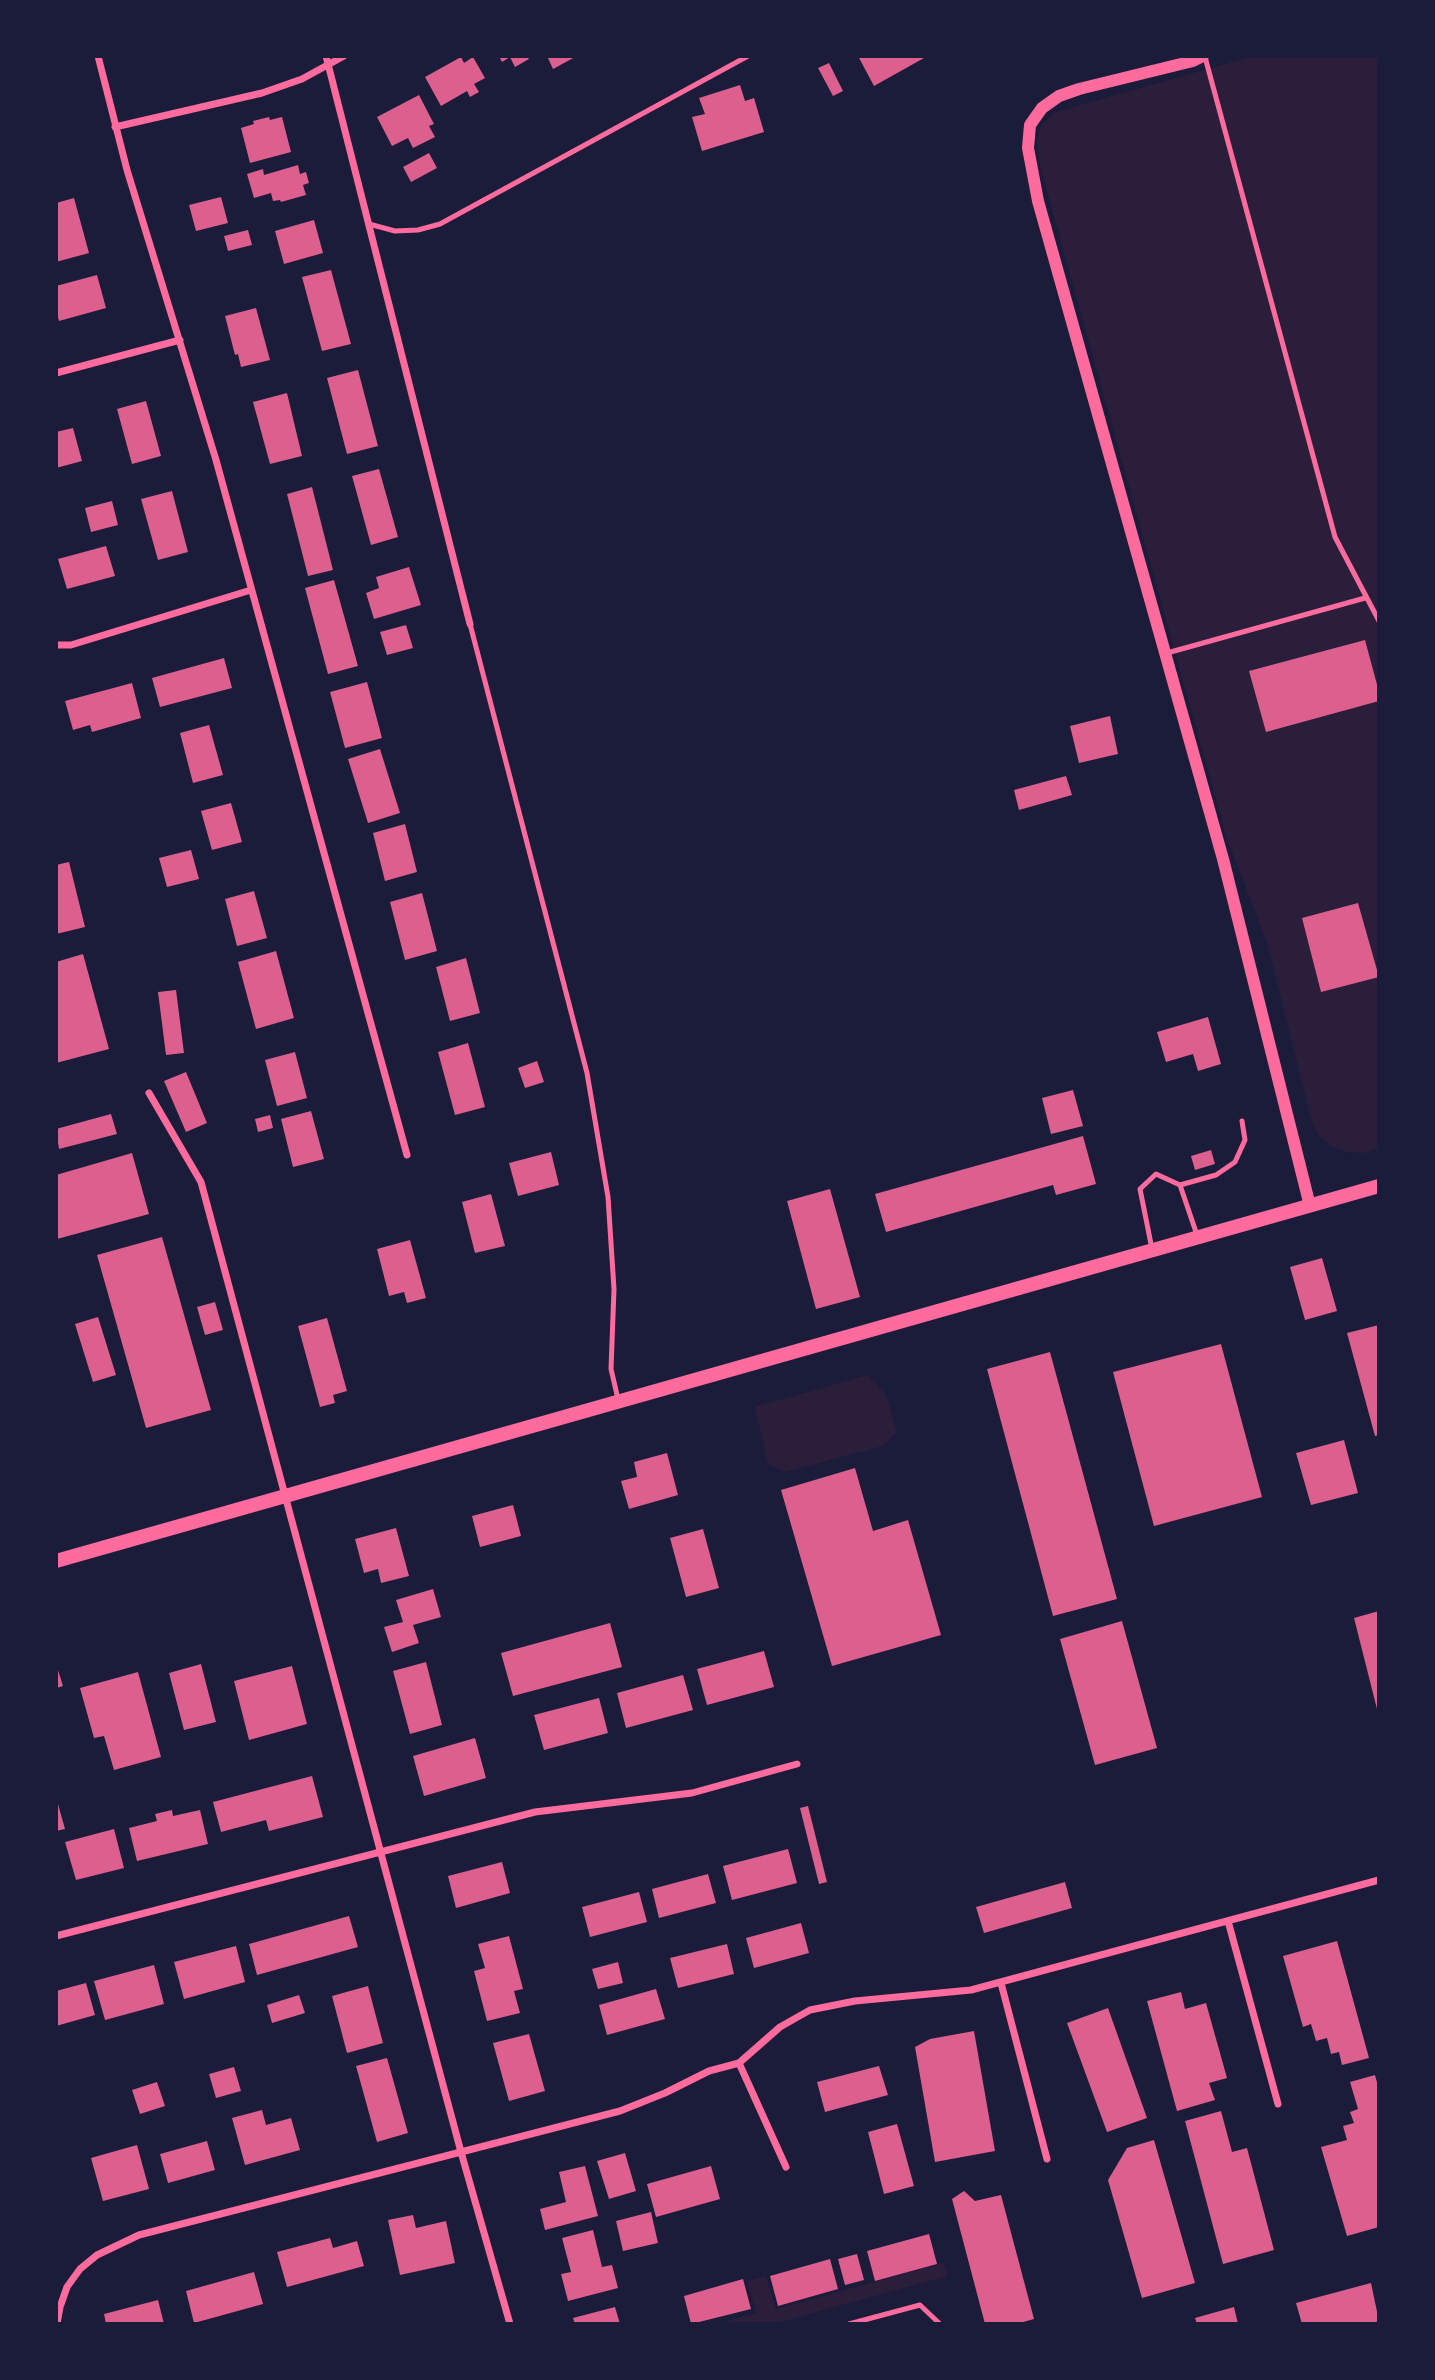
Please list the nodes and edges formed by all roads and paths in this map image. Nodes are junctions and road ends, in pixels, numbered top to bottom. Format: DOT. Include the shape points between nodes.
graph roads {
  1 [pos="98,56"];
  2 [pos="326,56"];
  3 [pos="344,56"];
  4 [pos="748,56"];
  5 [pos="1204,56"];
  6 [pos="328,65"];
  7 [pos="115,127"];
  8 [pos="369,224"];
  9 [pos="180,340"];
  10 [pos="56,373"];
  11 [pos="251,590"];
  12 [pos="1366,598"];
  13 [pos="1379,621"];
  14 [pos="470,624"];
  15 [pos="56,645"];
  16 [pos="1167,653"];
  17 [pos="149,1093"];
  18 [pos="1242,1121"];
  19 [pos="407,1156"];
  20 [pos="1180,1185"];
  21 [pos="1379,1186"];
  22 [pos="1310,1206"];
  23 [pos="1198,1239"];
  24 [pos="1152,1251"];
  25 [pos="619,1402"];
  26 [pos="286,1496"];
  27 [pos="56,1561"];
  28 [pos="797,1764"];
  29 [pos="381,1852"];
  30 [pos="1379,1880"];
  31 [pos="1228,1922"];
  32 [pos="56,1936"];
  33 [pos="1001,1983"];
  34 [pos="739,2063"];
  35 [pos="1278,2104"];
  36 [pos="461,2152"];
  37 [pos="1047,2159"];
  38 [pos="786,2167"];
  39 [pos="57,2324"];
  40 [pos="510,2324"];
  41 [pos="849,2324"];
  42 [pos="940,2324"];
  1 -- 7 [label="street"];
  2 -- 6 [label="street"];
  3 -- 6 [label="street"];
  4 -- 8 [label="lane" via="440,225 395,231"];
  5 -- 12 [label="lane" via="1335,537"];
  5 -- 16 [label="street" via="1059,96 1041,108 1031,125 1028,148 1038,201"];
  6 -- 7 [label="street" via="262,93"];
  6 -- 8 [label="street"];
  7 -- 9 [label="street"];
  8 -- 14 [label="street"];
  9 -- 10 [label="street"];
  9 -- 11 [label="street"];
  11 -- 15 [label="street" via="71,645"];
  11 -- 19 [label="street"];
  12 -- 13 [label="lane"];
  12 -- 16 [label="lane"];
  14 -- 25 [label="lane" via="587,1073 608,1197 614,1289 611,1369"];
  16 -- 22 [label="street"];
  17 -- 26 [label="street" via="201,1182"];
  18 -- 20 [label="lane" via="1245,1140 1235,1162 1216,1175"];
  20 -- 23 [label="lane"];
  20 -- 24 [label="lane" via="1156,1174 1140,1189"];
  21 -- 22 [label="main road"];
  22 -- 23 [label="main road"];
  23 -- 24 [label="main road"];
  24 -- 25 [label="main road"];
  25 -- 26 [label="main road"];
  26 -- 27 [label="main road"];
  26 -- 29 [label="street"];
  28 -- 29 [label="street" via="692,1793 536,1812"];
  29 -- 32 [label="street"];
  29 -- 36 [label="street"];
  30 -- 31 [label="street"];
  31 -- 33 [label="street"];
  31 -- 35 [label="street"];
  33 -- 34 [label="street" via="810,2010 780,2026"];
  33 -- 37 [label="street"];
  34 -- 36 [label="street" via="709,2071 620,2110"];
  34 -- 38 [label="street"];
  36 -- 39 [label="street" via="117,2244 80,2269 68,2287"];
  36 -- 40 [label="street"];
  41 -- 42 [label="lane" via="920,2305"];
}
